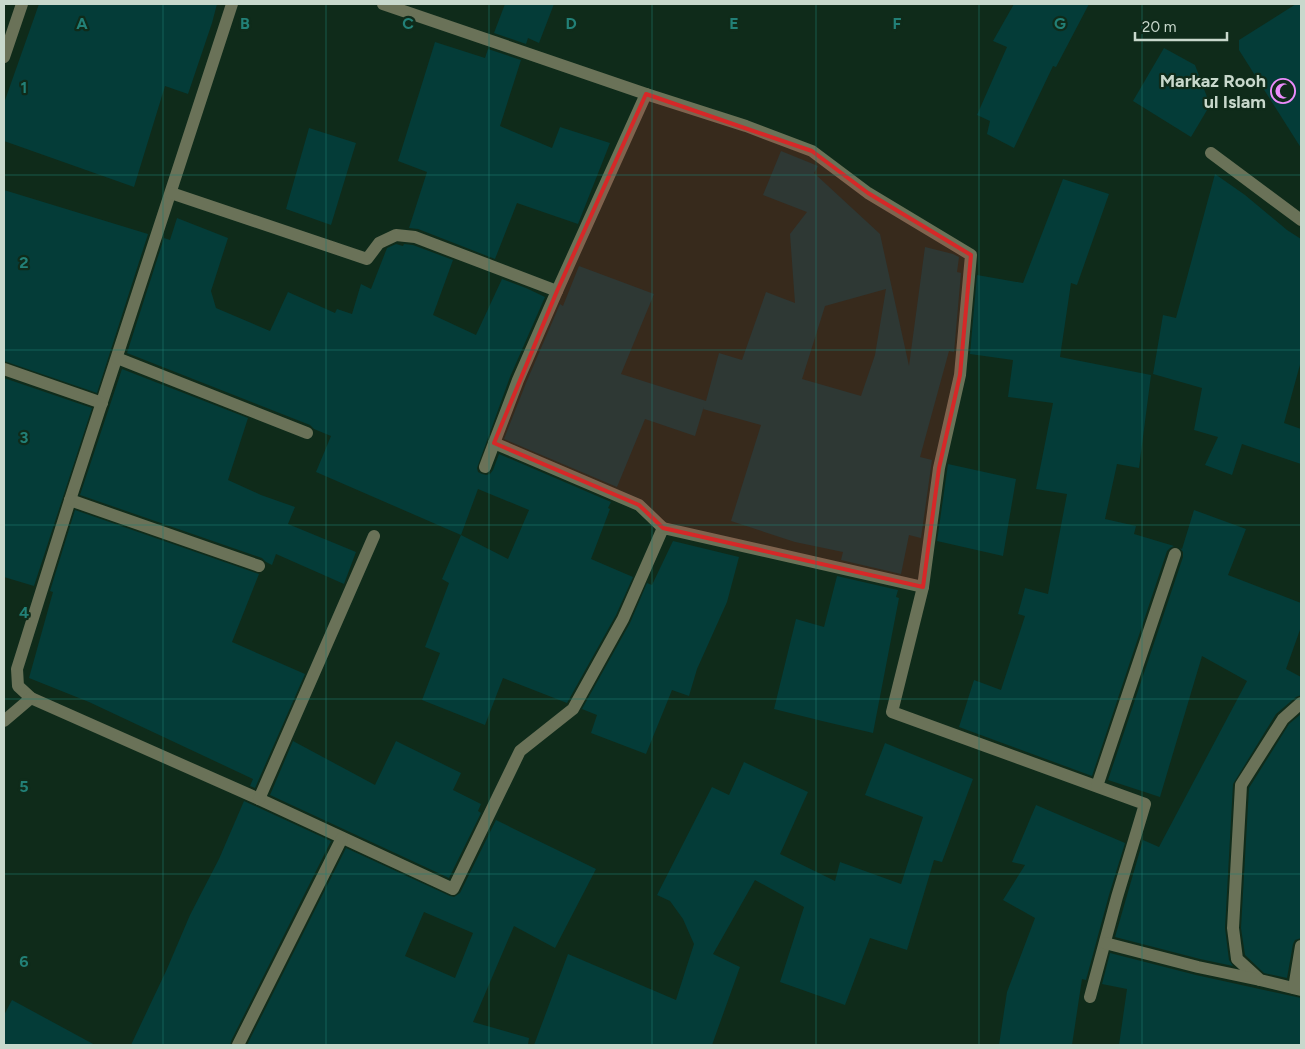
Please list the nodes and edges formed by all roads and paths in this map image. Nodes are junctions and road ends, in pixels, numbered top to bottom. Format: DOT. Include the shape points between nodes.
graph roads {
  1 [pos="22,4"];
  2 [pos="232,4"];
  3 [pos="383,4"];
  4 [pos="4,57"];
  5 [pos="646,94"];
  6 [pos="1211,153"];
  7 [pos="171,193"];
  8 [pos="1301,220"];
  9 [pos="556,291"];
  10 [pos="117,358"];
  11 [pos="4,369"];
  12 [pos="102,403"];
  13 [pos="307,433"];
  14 [pos="494,443"];
  15 [pos="485,468"];
  16 [pos="70,500"];
  17 [pos="662,528"];
  18 [pos="374,536"];
  19 [pos="1175,554"];
  20 [pos="260,566"];
  21 [pos="923,586"];
  22 [pos="31,698"];
  23 [pos="1301,703"];
  24 [pos="4,720"];
  25 [pos="1096,786"];
  26 [pos="259,799"];
  27 [pos="342,838"];
  28 [pos="1105,943"];
  29 [pos="1301,946"];
  30 [pos="1260,980"];
  31 [pos="1298,989"];
  32 [pos="1090,997"];
  33 [pos="238,1045"];
  1 -- 4 [label="street"];
  2 -- 7 [label="street"];
  3 -- 5 [label="street"];
  5 -- 9 [label="street"];
  5 -- 21 [label="street" via="812,151 868,193 971,255 960,375 939,468"];
  6 -- 8 [label="street"];
  7 -- 9 [label="street" via="367,259 379,244 396,235 415,237"];
  7 -- 10 [label="street"];
  9 -- 14 [label="street"];
  10 -- 12 [label="street"];
  10 -- 13 [label="street"];
  11 -- 12 [label="street"];
  12 -- 16 [label="street"];
  14 -- 15 [label="street"];
  14 -- 17 [label="street" via="639,505"];
  16 -- 20 [label="street"];
  16 -- 22 [label="street" via="17,669 18,686"];
  17 -- 21 [label="street"];
  17 -- 27 [label="street" via="623,619 573,709 520,752 453,889"];
  18 -- 26 [label="street"];
  19 -- 25 [label="street"];
  21 -- 25 [label="street" via="892,712"];
  22 -- 24 [label="street"];
  22 -- 26 [label="street"];
  23 -- 30 [label="street" via="1283,719 1242,785 1233,928 1238,959"];
  25 -- 28 [label="street" via="1144,804"];
  26 -- 27 [label="street"];
  27 -- 33 [label="street"];
  28 -- 30 [label="street"];
  28 -- 32 [label="street"];
  29 -- 31 [label="street"];
  30 -- 31 [label="street"];
}
